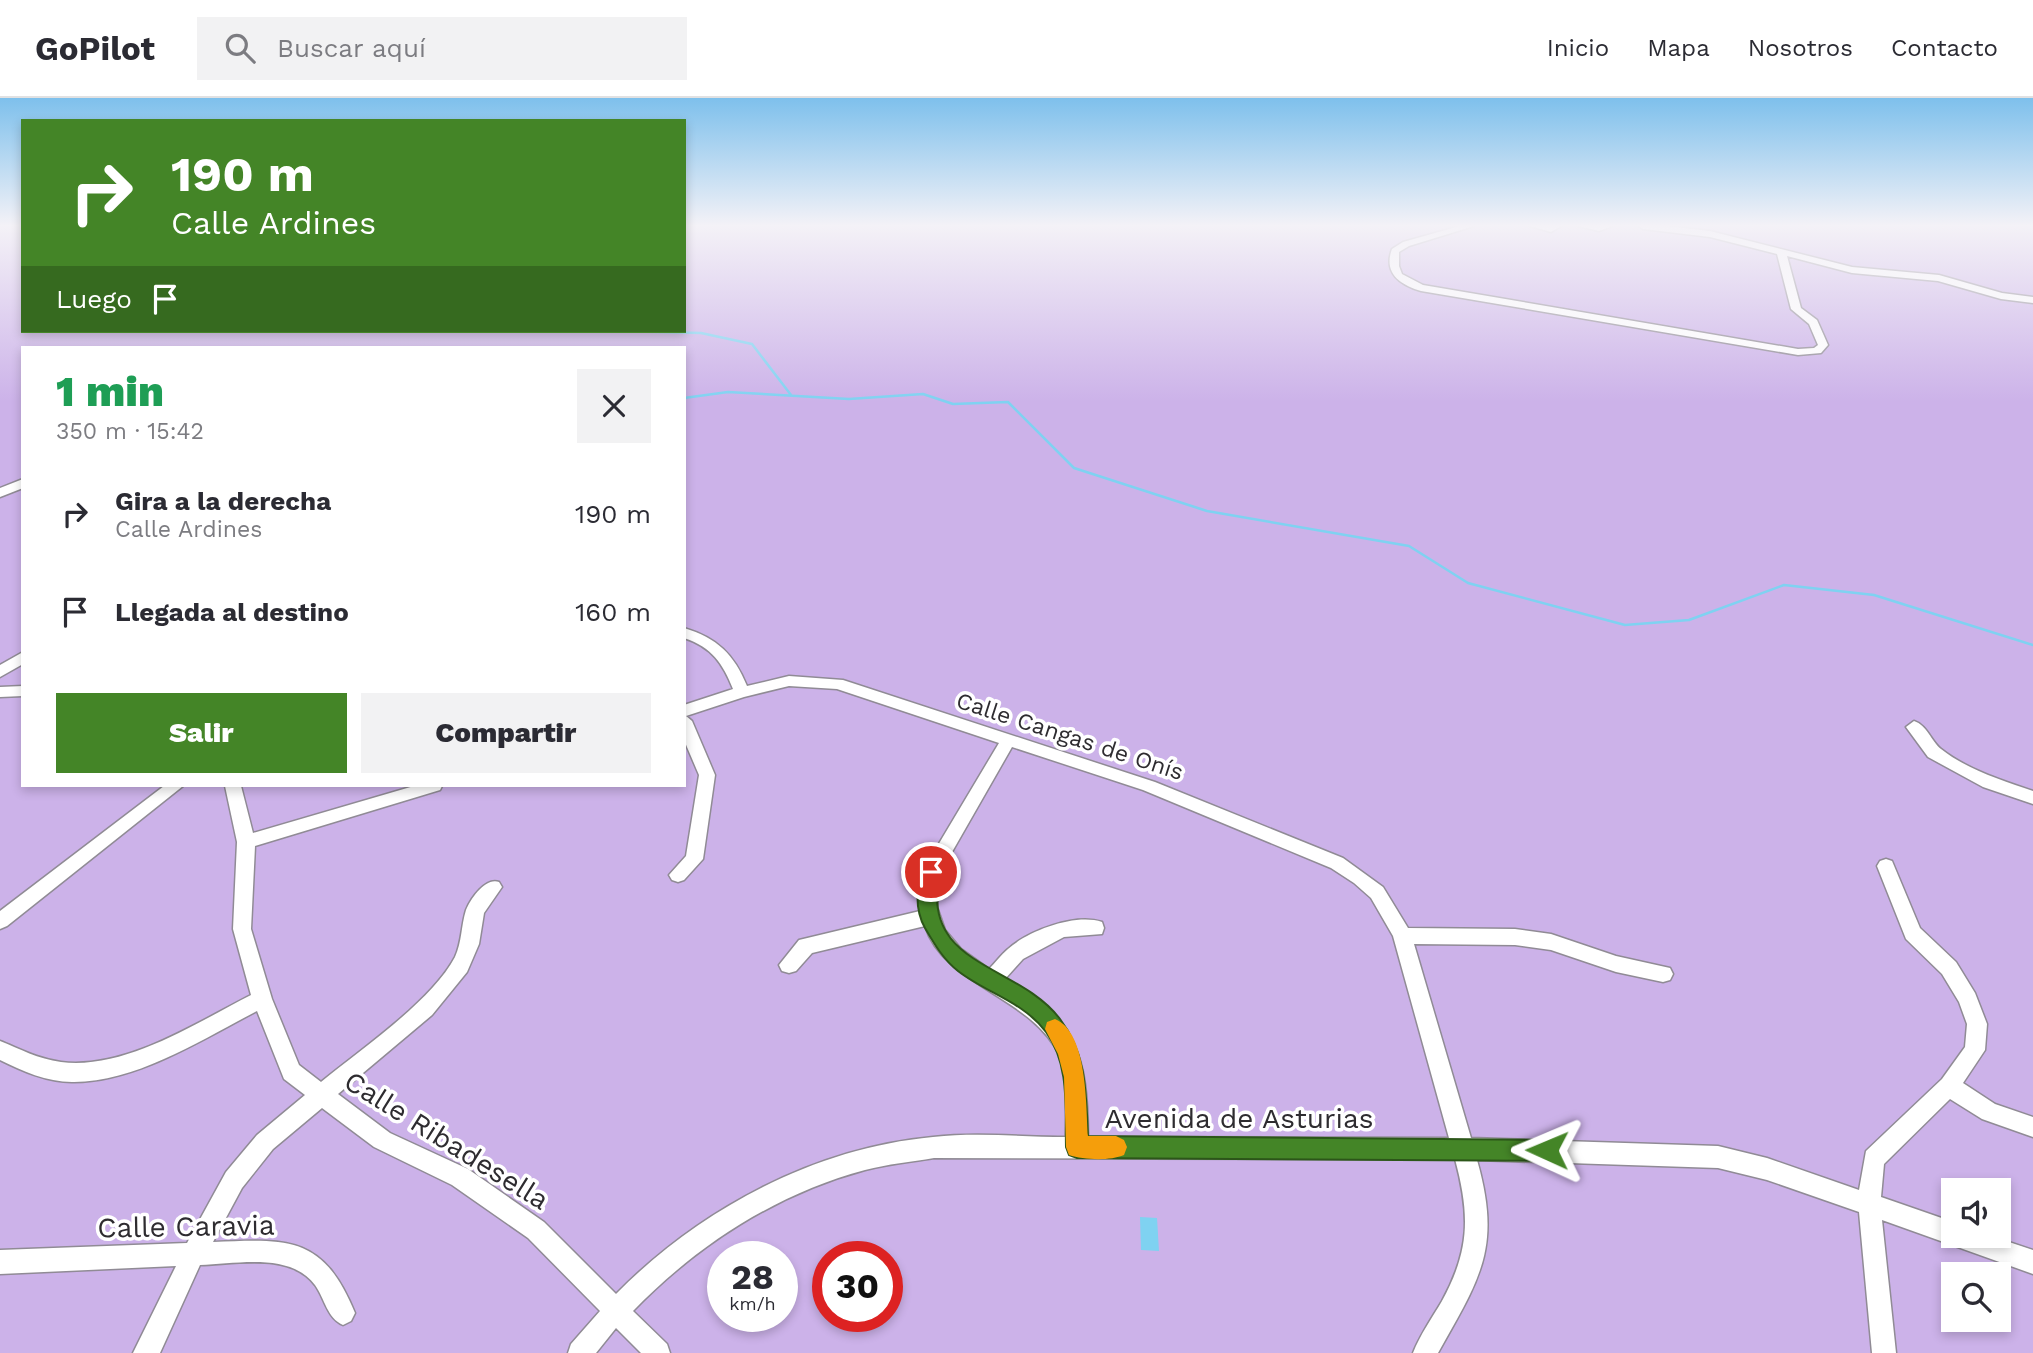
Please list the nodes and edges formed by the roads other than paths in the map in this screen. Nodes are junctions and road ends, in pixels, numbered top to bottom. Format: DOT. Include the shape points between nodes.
graph roads {
  1 [pos="1410,285"];
  2 [pos="1789,285"];
  3 [pos="1962,285"];
  4 [pos="2033,300"];
  5 [pos="21,484"];
  6 [pos="0,493"];
  7 [pos="686,634"];
  8 [pos="21,658"];
  9 [pos="0,672"];
  10 [pos="21,691"];
  11 [pos="0,692"];
  12 [pos="742,692"];
  13 [pos="686,710"];
  14 [pos="686,726"];
  15 [pos="1914,727"];
  16 [pos="1007,741"];
  17 [pos="174,787"];
  18 [pos="233,787"];
  19 [pos="431,787"];
  20 [pos="2032,800"];
  21 [pos="246,842"];
  22 [pos="1886,866"];
  23 [pos="678,875"];
  24 [pos="493,887"];
  25 [pos="929,917"];
  26 [pos="0,921"];
  27 [pos="1095,928"];
  28 [pos="1402,936"];
  29 [pos="789,965"];
  30 [pos="1662,974"];
  31 [pos="991,981"];
  32 [pos="262,999"];
  33 [pos="0,1050"];
  34 [pos="1949,1086"];
  35 [pos="320,1095"];
  36 [pos="2033,1127"];
  37 [pos="1077,1147"];
  38 [pos="1463,1149"];
  39 [pos="1869,1202"];
  40 [pos="1941,1229"];
  41 [pos="1994,1248"];
  42 [pos="194,1253"];
  43 [pos="0,1262"];
  44 [pos="2033,1262"];
  45 [pos="617,1311"];
  46 [pos="343,1314"];
  47 [pos="145,1353"];
  48 [pos="580,1353"];
  49 [pos="658,1353"];
  50 [pos="1425,1353"];
  51 [pos="1884,1353"];
  1 -- 2 [label="street" via="1798,352 1816,351 1823,345 1813,323 1796,309"];
  3 -- 4 [label="street"];
  5 -- 6 [label="street"];
  7 -- 12 [label="street" via="728,656"];
  8 -- 9 [label="street"];
  10 -- 11 [label="street"];
  12 -- 13 [label="street, Calle Cangas de Onís"];
  12 -- 16 [label="street, Calle Cangas de Onís" via="789,681 838,684"];
  14 -- 23 [label="street" via="707,775 694,859"];
  15 -- 20 [label="street" via="1934,753"];
  16 -- 25 [label="street" via="931,872"];
  16 -- 28 [label="street, Calle Cangas de Onís" via="1150,786 1337,863 1365,879 1387,902"];
  17 -- 26 [label="street"];
  18 -- 21 [label="street, Calle Ribadesella"];
  19 -- 21 [label="street"];
  21 -- 32 [label="street, Calle Ribadesella" via="242,929"];
  22 -- 34 [label="street" via="1913,933 1949,968 1977,1024 1975,1050"];
  24 -- 35 [label="street" via="475,911 470,944 460,966 425,1009"];
  25 -- 29 [label="street" via="806,946"];
  25 -- 31 [label="street" via="947,949"];
  27 -- 31 [label="street" via="1062,929 1016,953"];
  28 -- 30 [label="street" via="1515,937 1551,942"];
  28 -- 38 [label="street, Calle Cangas de Onís"];
  31 -- 37 [label="street" via="1029,1003 1052,1024 1068,1051 1074,1077"];
  32 -- 33 [label="street" via="118,1065 81,1072 47,1069"];
  32 -- 35 [label="street, Calle Ribadesella" via="291,1072"];
  34 -- 36 [label="street" via="1989,1112"];
  34 -- 39 [label="street" via="1874,1158"];
  35 -- 42 [label="street" via="265,1142 234,1180"];
  35 -- 45 [label="street, Calle Ribadesella" via="382,1140 460,1177 536,1230"];
  37 -- 38 [label="street, Avenida de Asturias"];
  37 -- 45 [label="street, Avenida de Asturias" via="934,1147 865,1159 779,1190 712,1229 659,1270"];
  38 -- 39 [label="street, Avenida de Asturias" via="1718,1157"];
  38 -- 50 [label="street" via="1476,1206 1474,1255"];
  39 -- 40 [label="street, Avenida de Asturias"];
  39 -- 51 [label="street"];
  41 -- 44 [label="street"];
  42 -- 43 [label="street, Calle Caravia"];
  42 -- 46 [label="street, Calle Caravia" via="269,1251 297,1256 323,1276"];
  42 -- 47 [label="street"];
  45 -- 48 [label="street, Avenida de Asturias"];
  45 -- 49 [label="street, Calle Ribadesella"];
}
